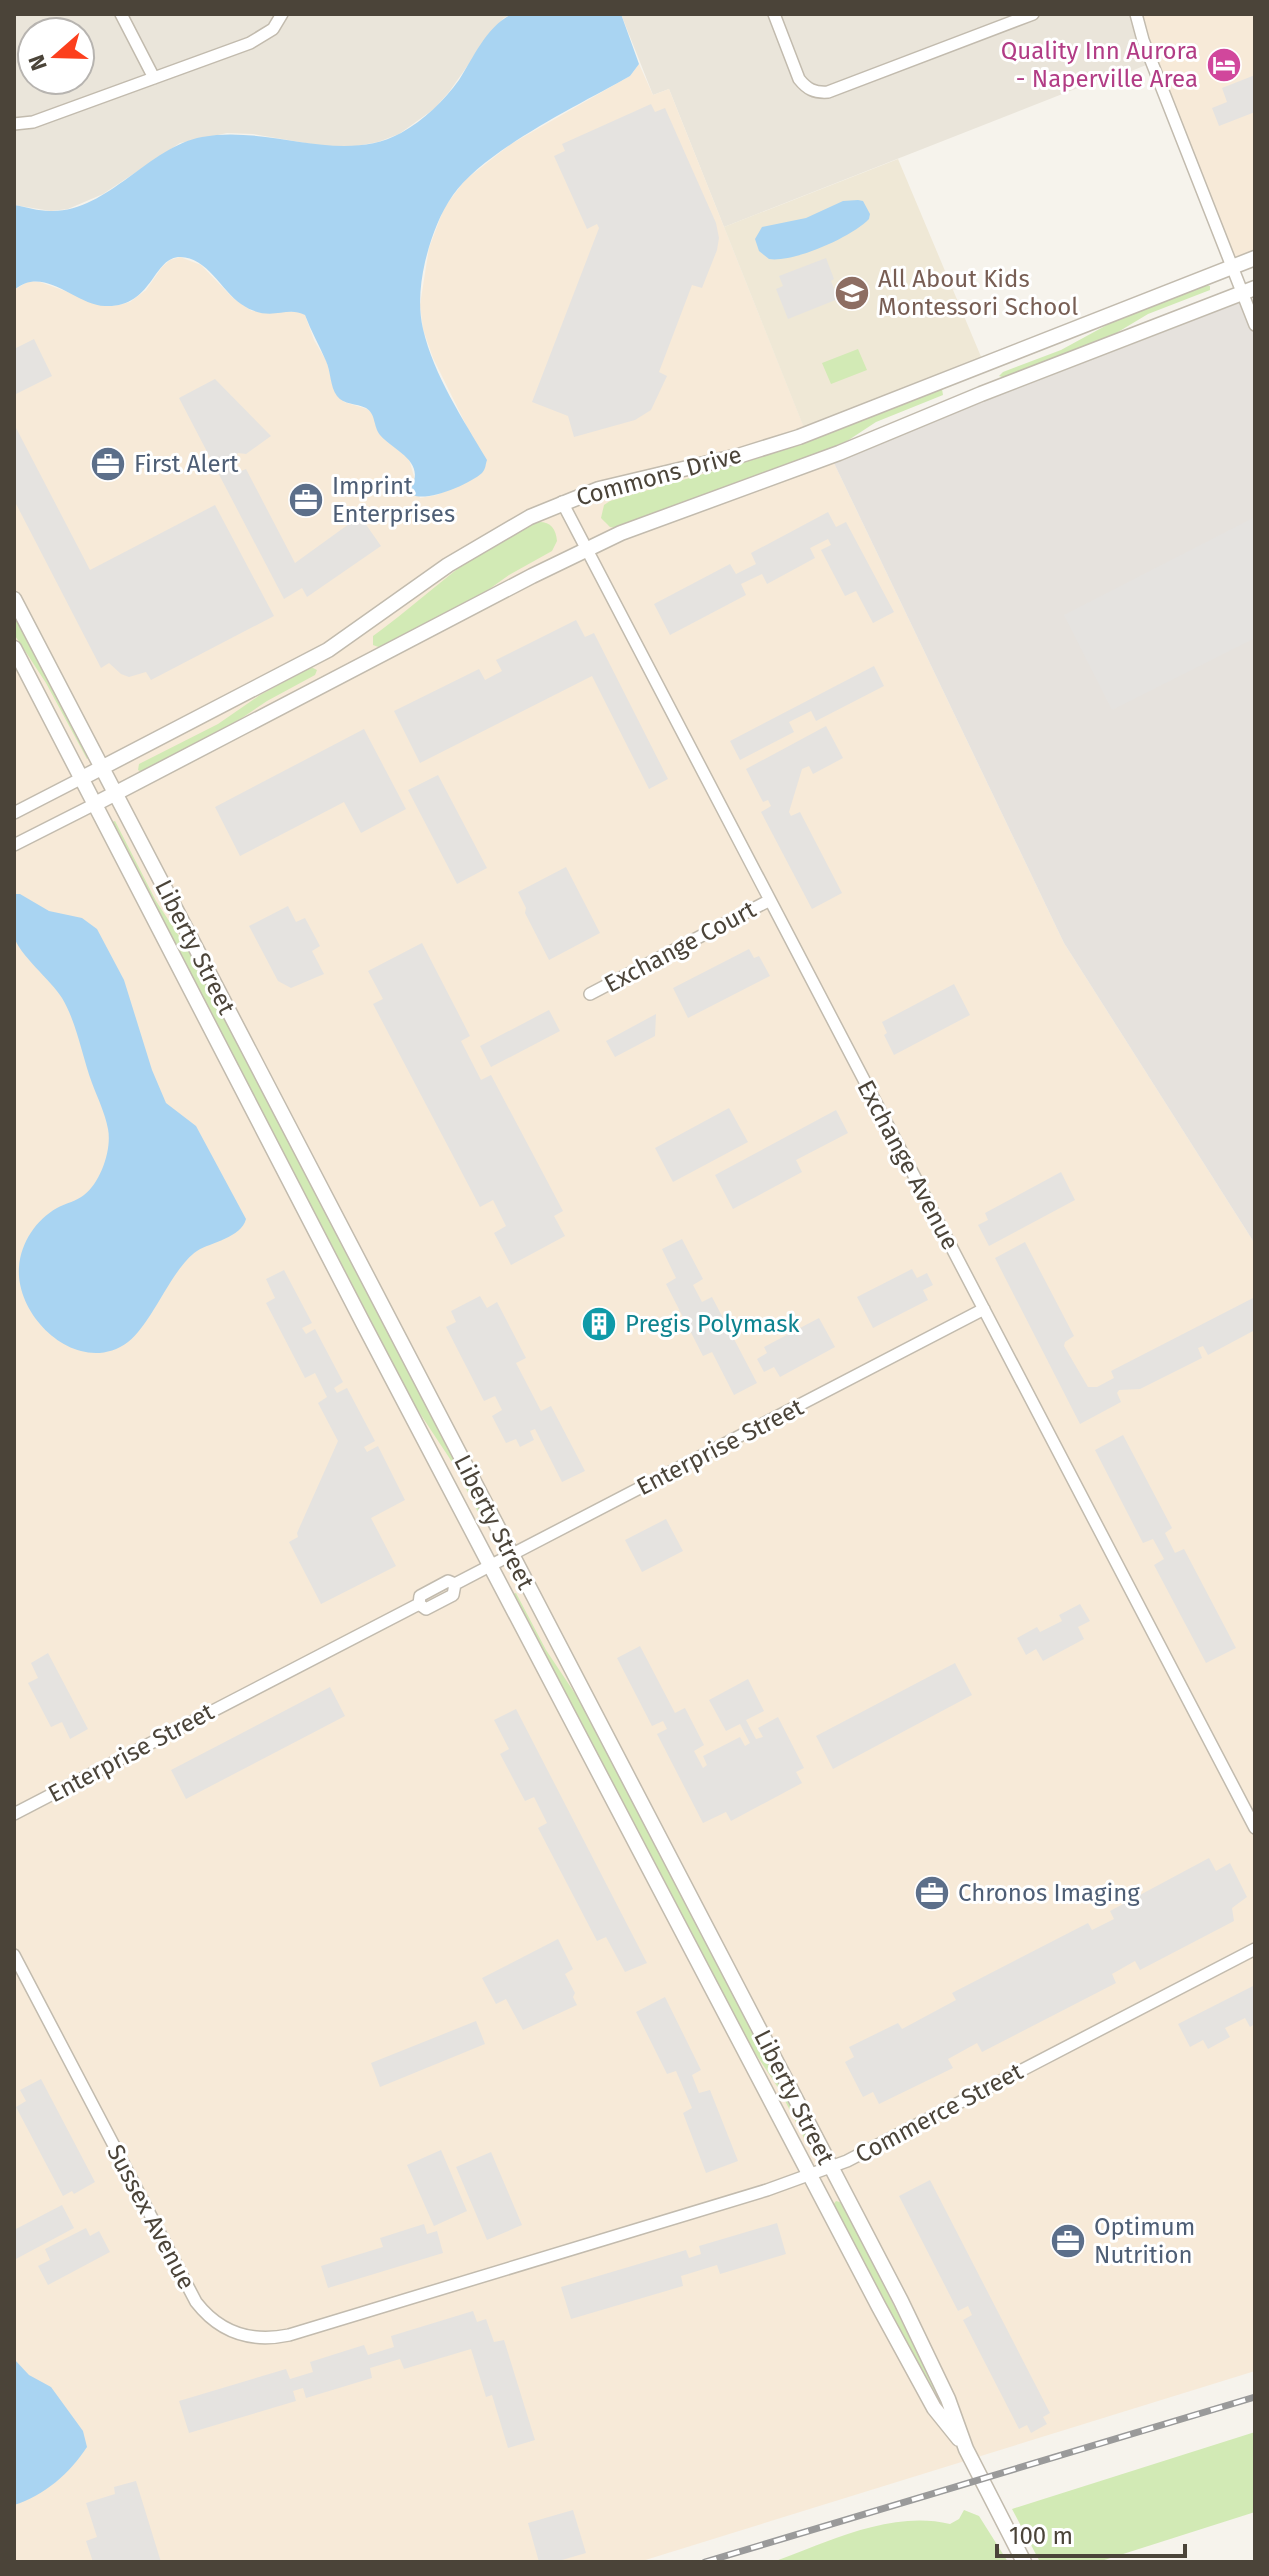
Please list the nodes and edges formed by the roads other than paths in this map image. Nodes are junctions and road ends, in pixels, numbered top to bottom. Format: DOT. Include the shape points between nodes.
graph roads {
  1 [pos="121,14"];
  2 [pos="282,14"];
  3 [pos="774,14"];
  4 [pos="1033,14"];
  5 [pos="1136,14"];
  6 [pos="154,78"];
  7 [pos="14,124"];
  8 [pos="1255,258"];
  9 [pos="1232,267"];
  10 [pos="1249,290"];
  11 [pos="1255,325"];
  12 [pos="562,502"];
  13 [pos="587,550"];
  14 [pos="14,599"];
  15 [pos="14,648"];
  16 [pos="102,768"];
  17 [pos="82,778"];
  18 [pos="115,793"];
  19 [pos="95,804"];
  20 [pos="14,813"];
  21 [pos="14,845"];
  22 [pos="770,900"];
  23 [pos="590,994"];
  24 [pos="984,1309"];
  25 [pos="511,1555"];
  26 [pos="491,1566"];
  27 [pos="14,1814"];
  28 [pos="1255,1828"];
  29 [pos="1255,1949"];
  30 [pos="14,1955"];
  31 [pos="830,2167"];
  32 [pos="810,2174"];
  33 [pos="378,2309"];
  34 [pos="966,2449"];
  35 [pos="1024,2562"];
  1 -- 6 [label="street"];
  2 -- 6 [label="street" via="262,37"];
  3 -- 4 [label="street" via="799,79 819,93"];
  5 -- 9 [label="street"];
  6 -- 7 [label="street" via="33,122"];
  8 -- 9 [label="street, Commons Drive"];
  9 -- 10 [label="street"];
  9 -- 12 [label="street, Commons Drive" via="799,437"];
  10 -- 11 [label="street"];
  10 -- 13 [label="street, Commons Drive"];
  12 -- 13 [label="street, Exchange Avenue"];
  12 -- 16 [label="street, Commons Drive" via="485,541 328,650"];
  13 -- 18 [label="street, Commons Drive"];
  13 -- 22 [label="street, Exchange Avenue"];
  14 -- 16 [label="street, Liberty Street"];
  15 -- 17 [label="street, Liberty Street"];
  16 -- 17 [label="street, Commons Drive"];
  16 -- 18 [label="street, Liberty Street"];
  17 -- 19 [label="street, Liberty Street"];
  17 -- 20 [label="street, Commons Drive"];
  18 -- 19 [label="street, Commons Drive"];
  18 -- 25 [label="street, Liberty Street"];
  19 -- 21 [label="street, Commons Drive"];
  19 -- 26 [label="street, Liberty Street"];
  22 -- 23 [label="street, Exchange Court"];
  22 -- 24 [label="street, Exchange Avenue"];
  24 -- 25 [label="street, Enterprise Street"];
  24 -- 28 [label="street, Exchange Avenue"];
  25 -- 26 [label="street, Enterprise Street"];
  25 -- 31 [label="street, Liberty Street"];
  26 -- 27 [label="street, Enterprise Street" via="455,1584 448,1581 420,1596 419,1604"];
  26 -- 32 [label="street, Liberty Street"];
  29 -- 31 [label="street, Commerce Street"];
  30 -- 33 [label="street, Sussex Avenue" via="206,2315 229,2331 268,2339"];
  31 -- 32 [label="street, Commerce Street"];
  31 -- 34 [label="street, Liberty Street" via="915,2329"];
  32 -- 33 [label="street, Commerce Street"];
  32 -- 34 [label="street, Liberty Street" via="934,2408"];
  34 -- 35 [label="street, Liberty Street"];
}
